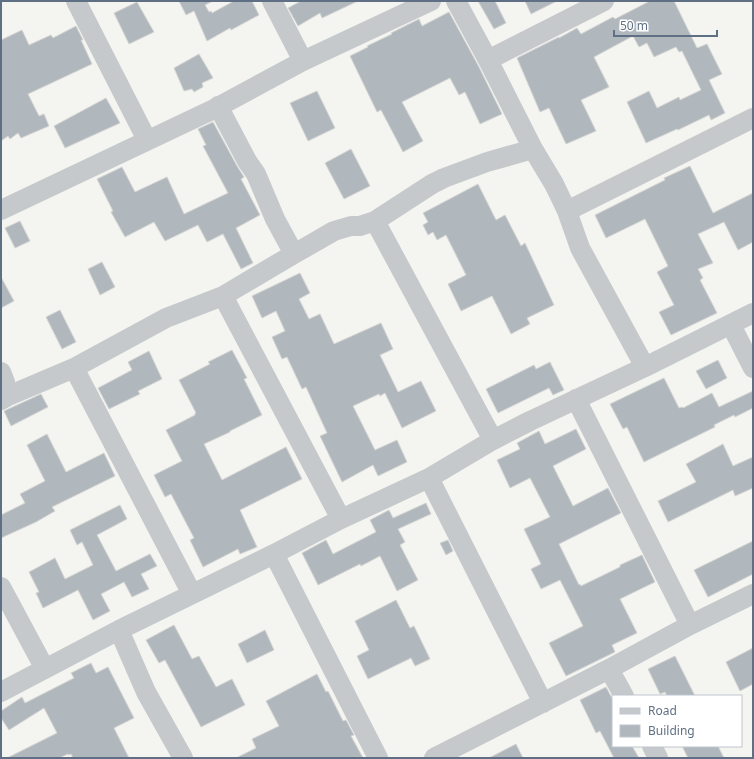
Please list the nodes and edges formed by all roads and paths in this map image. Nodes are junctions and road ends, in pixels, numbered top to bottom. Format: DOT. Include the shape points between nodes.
graph roads {
  1 [pos="76,1"];
  2 [pos="272,1"];
  3 [pos="431,1"];
  4 [pos="456,1"];
  5 [pos="604,1"];
  6 [pos="488,60"];
  7 [pos="303,62"];
  8 [pos="218,106"];
  9 [pos="753,118"];
  10 [pos="147,140"];
  11 [pos="533,149"];
  12 [pos="1,210"];
  13 [pos="567,211"];
  14 [pos="375,221"];
  15 [pos="294,254"];
  16 [pos="223,296"];
  17 [pos="753,313"];
  18 [pos="731,324"];
  19 [pos="645,367"];
  20 [pos="74,368"];
  21 [pos="753,368"];
  22 [pos="2,385"];
  23 [pos="576,399"];
  24 [pos="493,440"];
  25 [pos="429,478"];
  26 [pos="341,519"];
  27 [pos="274,554"];
  28 [pos="1,587"];
  29 [pos="192,594"];
  30 [pos="753,594"];
  31 [pos="690,625"];
  32 [pos="119,630"];
  33 [pos="44,669"];
  34 [pos="609,669"];
  35 [pos="1,692"];
  36 [pos="623,695"];
  37 [pos="543,703"];
  38 [pos="652,747"];
  39 [pos="182,758"];
  40 [pos="378,758"];
  41 [pos="434,758"];
  42 [pos="658,758"];
  1 -- 10 [label="street"];
  2 -- 7 [label="street"];
  3 -- 7 [label="street"];
  4 -- 6 [label="street"];
  5 -- 6 [label="street"];
  6 -- 11 [label="street"];
  7 -- 8 [label="street"];
  8 -- 10 [label="street"];
  8 -- 15 [label="street" via="256,174 275,219"];
  9 -- 13 [label="street"];
  10 -- 12 [label="street"];
  11 -- 13 [label="street"];
  11 -- 14 [label="street" via="444,178"];
  13 -- 19 [label="street" via="580,248"];
  14 -- 15 [label="street" via="334,231"];
  14 -- 24 [label="street"];
  15 -- 16 [label="street"];
  16 -- 20 [label="street" via="166,318"];
  16 -- 26 [label="street"];
  17 -- 18 [label="street"];
  18 -- 19 [label="street"];
  18 -- 21 [label="street"];
  19 -- 23 [label="street"];
  20 -- 22 [label="street" via="8,396"];
  20 -- 29 [label="street"];
  23 -- 24 [label="street"];
  23 -- 31 [label="street"];
  24 -- 25 [label="street"];
  25 -- 26 [label="street"];
  25 -- 37 [label="street"];
  26 -- 27 [label="street"];
  27 -- 29 [label="street"];
  27 -- 40 [label="street"];
  28 -- 33 [label="street"];
  29 -- 32 [label="street"];
  30 -- 31 [label="street"];
  31 -- 34 [label="street"];
  32 -- 33 [label="street"];
  32 -- 39 [label="street" via="146,692"];
  33 -- 35 [label="street"];
  34 -- 36 [label="street"];
  34 -- 37 [label="street"];
  37 -- 41 [label="street"];
  38 -- 42 [label="street"];
}
